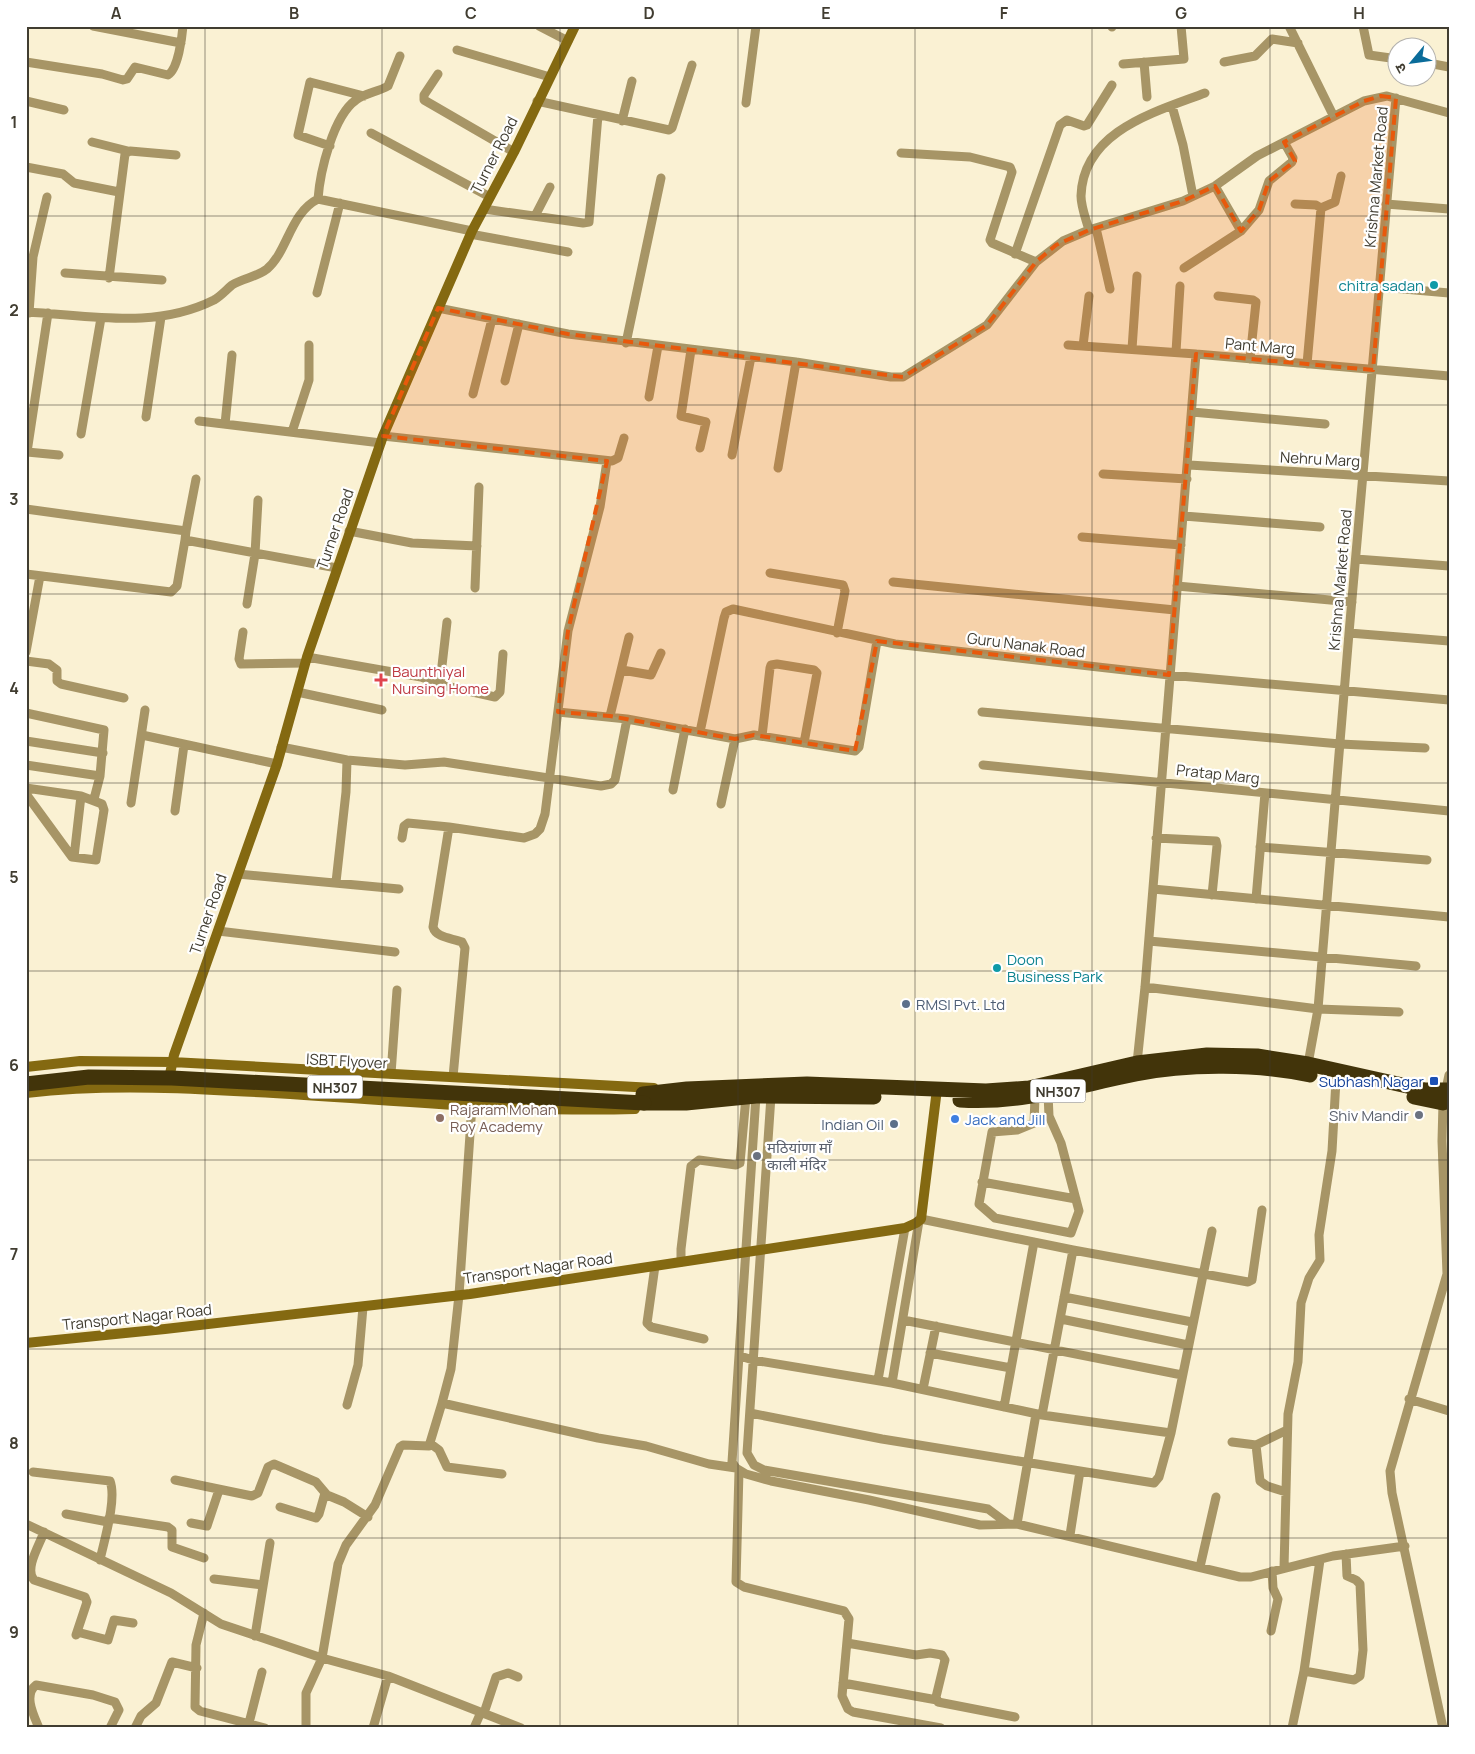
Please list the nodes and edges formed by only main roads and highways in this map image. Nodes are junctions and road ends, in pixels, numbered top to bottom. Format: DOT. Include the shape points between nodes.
graph roads {
  1 [pos="575,26"];
  2 [pos="172,1062"];
  3 [pos="26,1067"];
  4 [pos="26,1075"];
  5 [pos="26,1084"];
  6 [pos="167,1088"];
  7 [pos="26,1093"];
  8 [pos="936,1094"];
  9 [pos="1447,1096"];
  10 [pos="665,1097"];
  11 [pos="643,1098"];
  12 [pos="26,1343"];
  1 -- 2 [label="main road, Turner Road" via="471,233 382,439 306,660 277,764"];
  2 -- 3 [label="main road" via="80,1061"];
  2 -- 6 [label="main road, Turner Road"];
  2 -- 10 [label="main road" via="645,1087"];
  4 -- 11 [label="highway, ISBT Flyover / NH307" via="87,1068 152,1070"];
  5 -- 11 [label="highway, ISBT Flyover / NH307, bridge" via="89,1077 172,1078"];
  6 -- 7 [label="main road" via="88,1086"];
  6 -- 10 [label="main road" via="597,1110 646,1109"];
  8 -- 9 [label="highway, NH307" via="986,1102 1042,1095 1138,1073 1208,1067 1257,1068"];
  8 -- 9 [label="highway, NH307" via="1029,1088 1136,1062 1207,1055 1257,1056 1308,1064"];
  8 -- 10 [label="highway, NH307"];
  8 -- 10 [label="highway, NH307" via="807,1084"];
  8 -- 12 [label="main road, Transport Nagar Road" via="920,1220 905,1228 459,1295"];
  10 -- 11 [label="highway, ISBT Flyover / NH307"];
}
